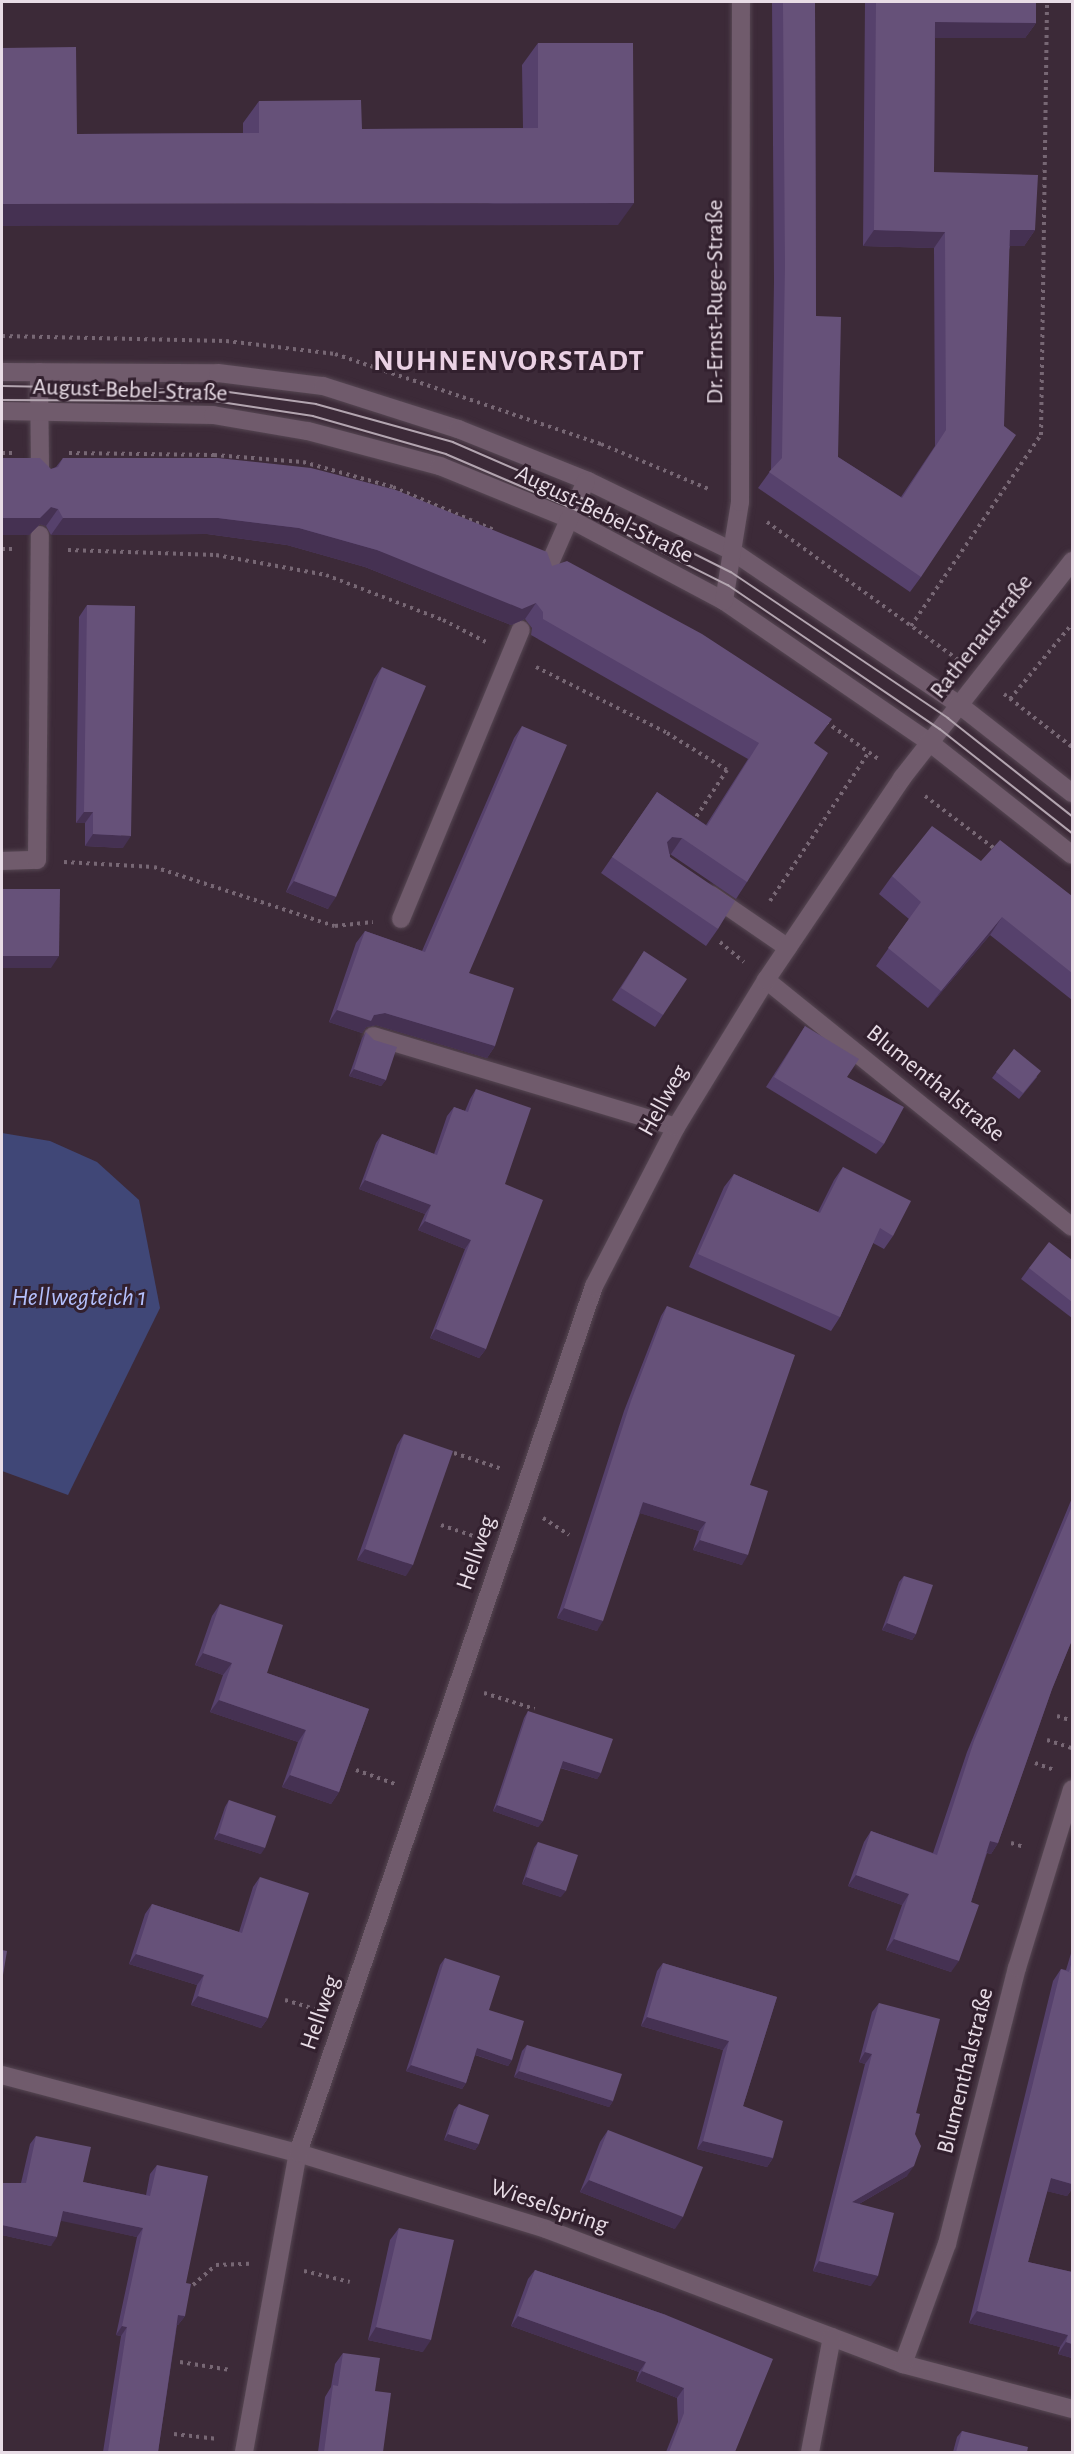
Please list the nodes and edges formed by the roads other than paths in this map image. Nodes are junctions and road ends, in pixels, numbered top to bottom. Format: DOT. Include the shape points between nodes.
graph roads {
  1 [pos="741,2"];
  2 [pos="2,372"];
  3 [pos="39,372"];
  4 [pos="39,410"];
  5 [pos="2,411"];
  6 [pos="40,474"];
  7 [pos="586,481"];
  8 [pos="570,519"];
  9 [pos="40,542"];
  10 [pos="732,551"];
  11 [pos="1072,561"];
  12 [pos="546,572"];
  13 [pos="724,601"];
  14 [pos="521,630"];
  15 [pos="958,704"];
  16 [pos="929,742"];
  17 [pos="1072,793"];
  18 [pos="1072,855"];
  19 [pos="2,861"];
  20 [pos="695,884"];
  21 [pos="401,919"];
  22 [pos="788,948"];
  23 [pos="766,980"];
  24 [pos="373,1036"];
  25 [pos="676,1127"];
  26 [pos="1072,1227"];
  27 [pos="1072,1789"];
  28 [pos="2,2075"];
  29 [pos="298,2152"];
  30 [pos="832,2337"];
  31 [pos="903,2364"];
  32 [pos="1072,2409"];
  33 [pos="245,2447"];
  34 [pos="810,2452"];
  1 -- 10 [label="street, Dr.-Ernst-Ruge-Straße" via="740,502"];
  2 -- 3 [label="street, August-Bebel-Straße"];
  3 -- 4 [label="street"];
  3 -- 7 [label="street, August-Bebel-Straße" via="218,373 323,386 458,429"];
  4 -- 5 [label="street, August-Bebel-Straße"];
  4 -- 6 [label="street"];
  4 -- 8 [label="street, August-Bebel-Straße" via="213,415 308,431 440,466"];
  7 -- 8 [label="street"];
  7 -- 10 [label="street, August-Bebel-Straße"];
  8 -- 12 [label="street"];
  8 -- 13 [label="street, August-Bebel-Straße"];
  9 -- 19 [label="street" via="37,860"];
  10 -- 13 [label="street, Dr.-Ernst-Ruge-Straße"];
  10 -- 15 [label="street, August-Bebel-Straße"];
  11 -- 15 [label="street, Rathenaustraße"];
  13 -- 16 [label="street, August-Bebel-Straße"];
  14 -- 21 [label="street"];
  15 -- 16 [label="street, Rathenaustraße"];
  15 -- 17 [label="street, August-Bebel-Straße"];
  16 -- 18 [label="street, August-Bebel-Straße"];
  16 -- 22 [label="street, Hellweg"];
  20 -- 22 [label="street"];
  22 -- 23 [label="street, Hellweg"];
  23 -- 25 [label="street, Hellweg"];
  23 -- 26 [label="street, Blumenthalstraße"];
  24 -- 25 [label="street"];
  25 -- 29 [label="street, Hellweg" via="594,1286"];
  27 -- 31 [label="street, Blumenthalstraße" via="1017,1968 947,2244"];
  28 -- 29 [label="street, Wieselspring"];
  29 -- 30 [label="street, Wieselspring" via="546,2229"];
  29 -- 33 [label="street, Hellweg"];
  30 -- 31 [label="street, Wieselspring"];
  30 -- 34 [label="street"];
  31 -- 32 [label="street, Wieselspring"];
}
